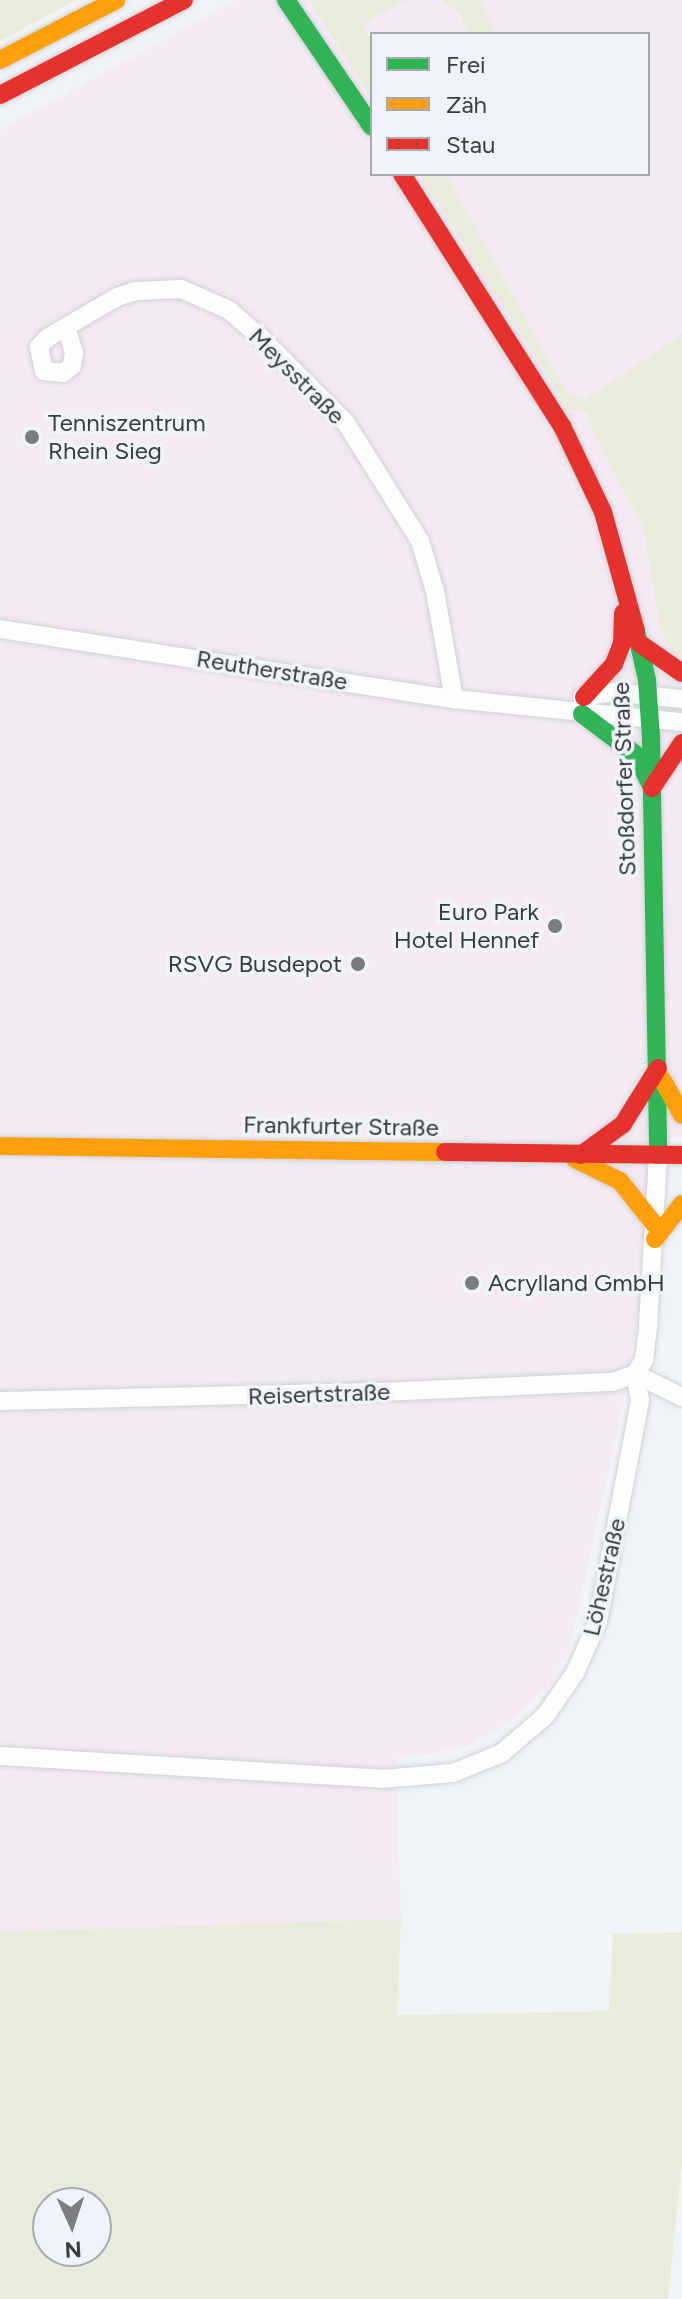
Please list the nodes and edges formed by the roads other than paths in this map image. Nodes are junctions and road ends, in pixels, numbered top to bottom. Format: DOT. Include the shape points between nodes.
graph roads {
  1 [pos="116,0"];
  2 [pos="184,0"];
  3 [pos="290,5"];
  4 [pos="0,60"];
  5 [pos="0,95"];
  6 [pos="370,124"];
  7 [pos="403,176"];
  8 [pos="66,327"];
  9 [pos="624,578"];
  10 [pos="0,629"];
  11 [pos="639,643"];
  12 [pos="682,673"];
  13 [pos="647,697"];
  14 [pos="454,699"];
  15 [pos="682,699"];
  16 [pos="583,706"];
  17 [pos="649,720"];
  18 [pos="682,722"];
  19 [pos="682,743"];
  20 [pos="652,788"];
  21 [pos="658,1068"];
  22 [pos="682,1115"];
  23 [pos="0,1146"];
  24 [pos="572,1155"];
  25 [pos="658,1155"];
  26 [pos="682,1155"];
  27 [pos="682,1204"];
  28 [pos="655,1232"];
  29 [pos="635,1374"];
  30 [pos="682,1397"];
  31 [pos="0,1401"];
  32 [pos="0,1756"];
  1 -- 4 [label="main road"];
  2 -- 5 [label="main road"];
  3 -- 6 [label="main road"];
  7 -- 9 [label="main road, Stoßdorfer Straße" via="562,426 603,512"];
  8 -- 14 [label="street, Meysstraße" via="117,297 163,288 181,289 229,310 258,335 346,423 420,541 435,591"];
  9 -- 11 [label="main road, Stoßdorfer Straße"];
  9 -- 16 [label="main road" via="622,643 602,683"];
  10 -- 14 [label="street, Reutherstraße"];
  11 -- 12 [label="main road"];
  11 -- 13 [label="main road, Stoßdorfer Straße"];
  13 -- 15 [label="street, Reutherstraße"];
  13 -- 16 [label="street, Reutherstraße" via="613,692"];
  13 -- 17 [label="main road, Stoßdorfer Straße"];
  14 -- 16 [label="street, Reutherstraße"];
  16 -- 17 [label="street, Reutherstraße"];
  16 -- 20 [label="main road" via="635,754"];
  17 -- 18 [label="street, Reutherstraße"];
  17 -- 20 [label="main road, Stoßdorfer Straße"];
  19 -- 20 [label="main road"];
  20 -- 21 [label="main road, Stoßdorfer Straße"];
  21 -- 22 [label="main road" via="669,1100"];
  21 -- 24 [label="main road" via="623,1124"];
  21 -- 25 [label="main road, Stoßdorfer Straße"];
  23 -- 24 [label="main road, Frankfurter Straße"];
  24 -- 25 [label="main road, Frankfurter Straße"];
  24 -- 28 [label="main road" via="620,1181"];
  25 -- 26 [label="main road, Frankfurter Straße"];
  25 -- 28 [label="street, Löhestraße"];
  27 -- 28 [label="main road" via="677,1218"];
  28 -- 29 [label="street, Löhestraße" via="644,1360"];
  29 -- 30 [label="street"];
  29 -- 31 [label="street, Reisertstraße" via="613,1382 433,1390"];
  29 -- 32 [label="street, Löhestraße" via="640,1400 598,1621 575,1673 545,1716 502,1753 453,1773 382,1779"];
}
